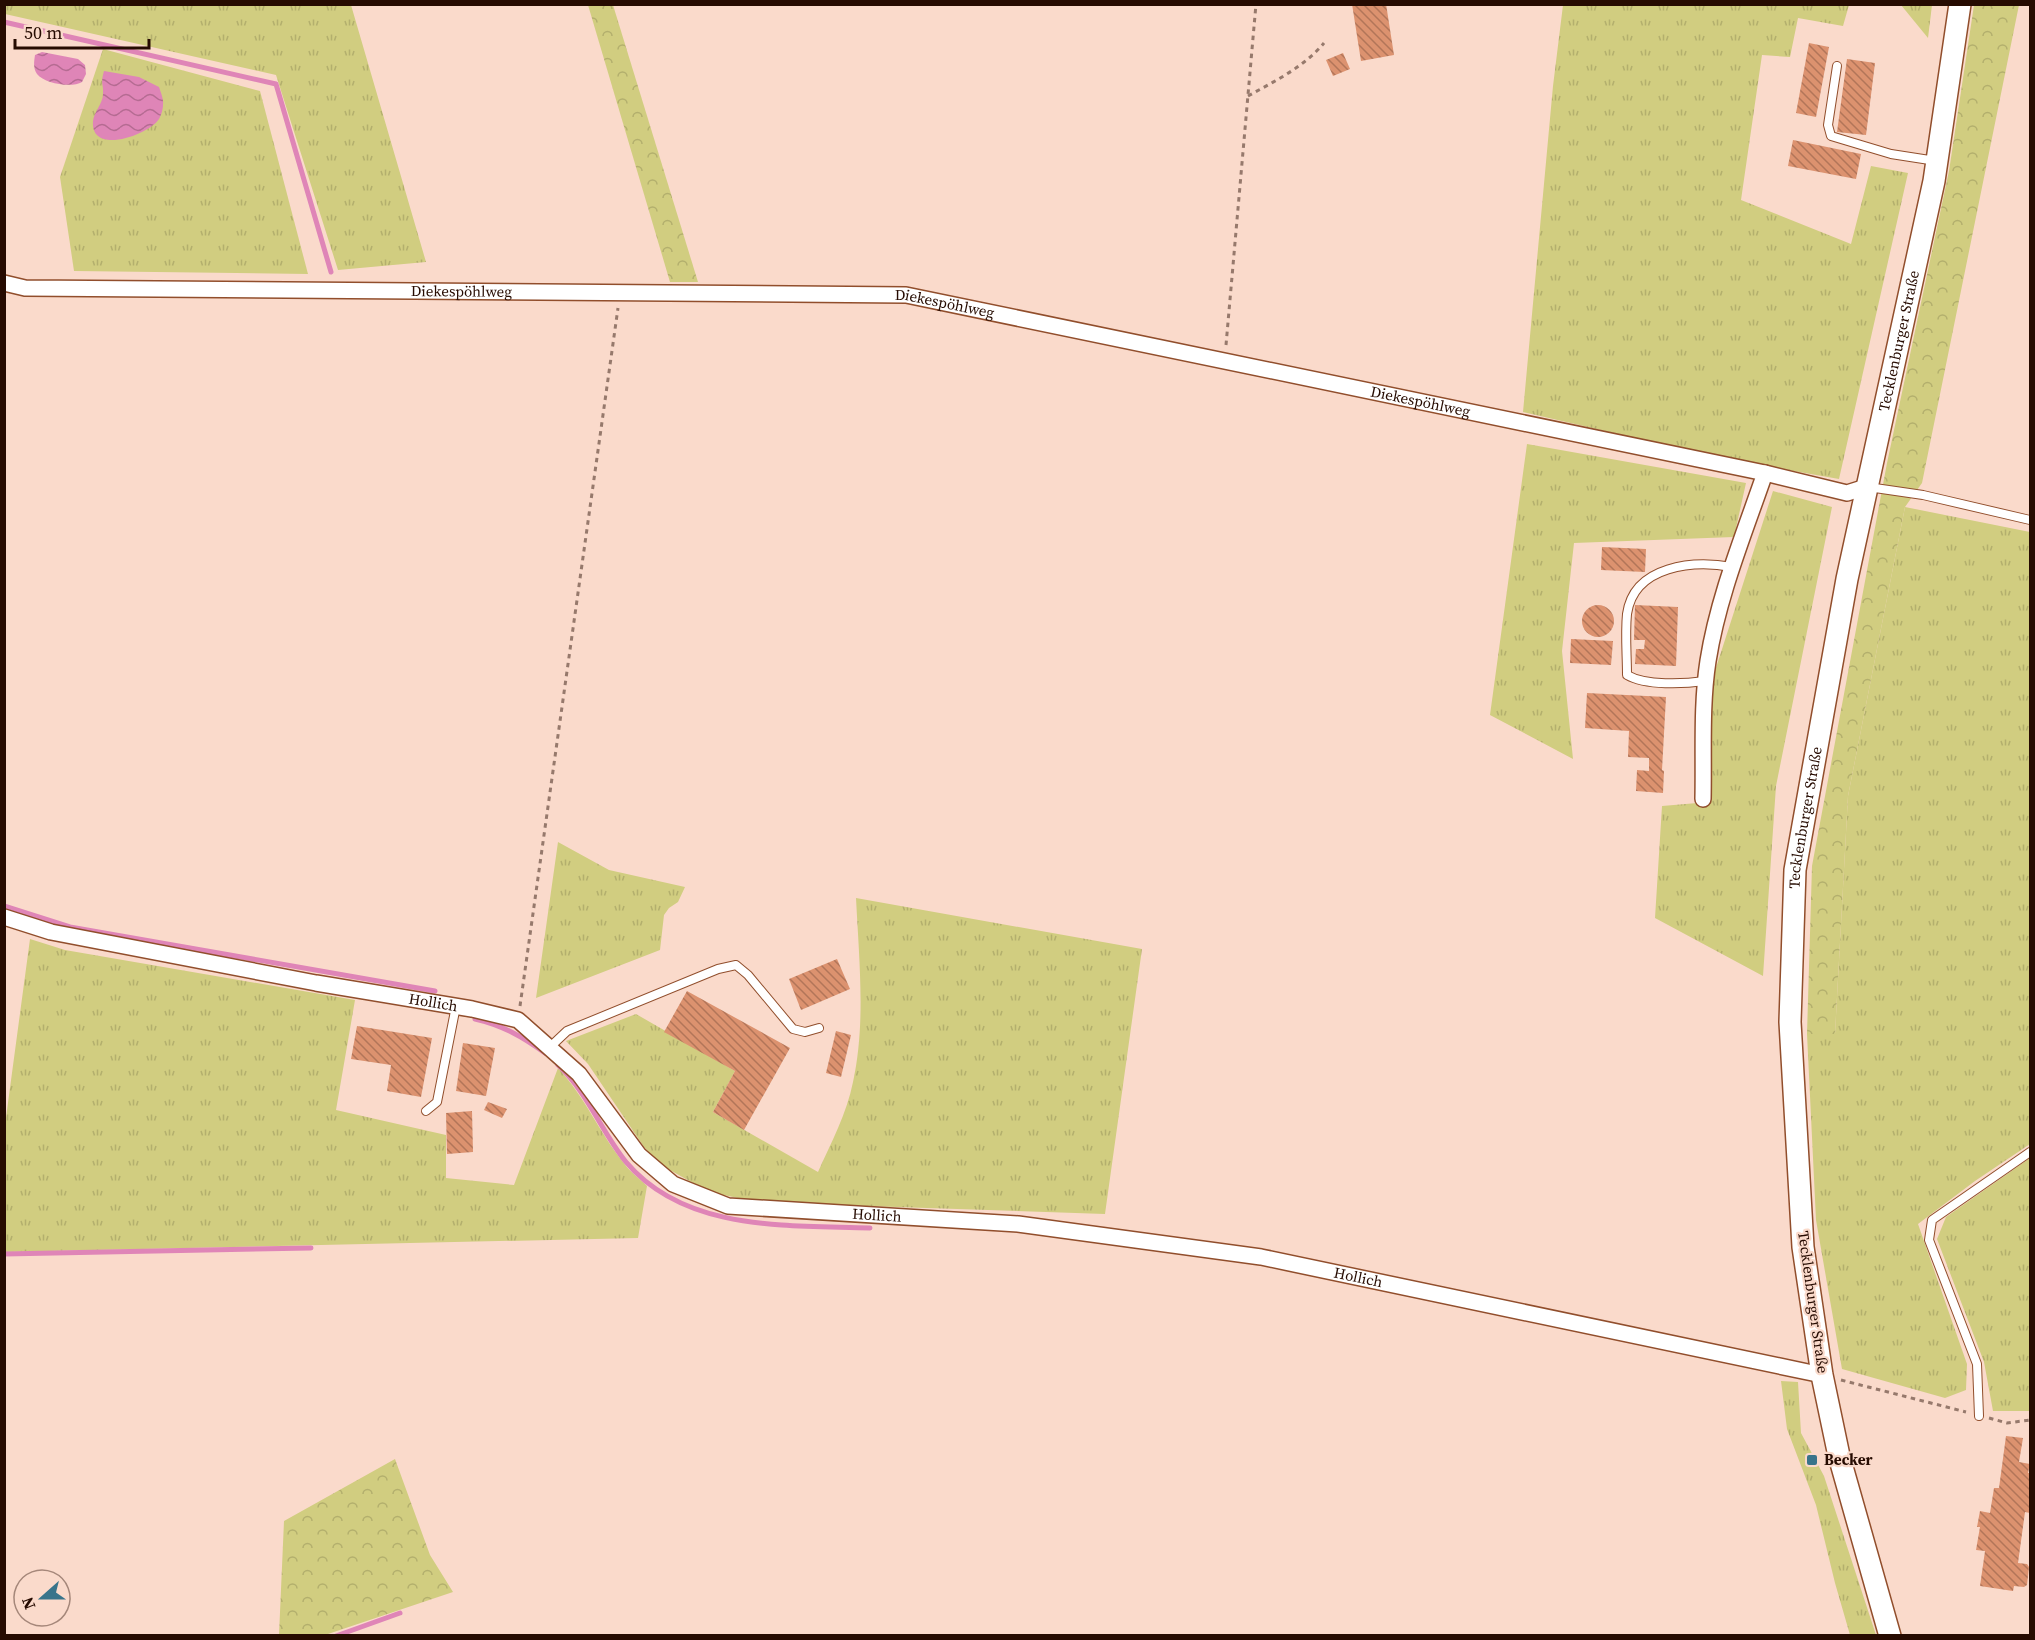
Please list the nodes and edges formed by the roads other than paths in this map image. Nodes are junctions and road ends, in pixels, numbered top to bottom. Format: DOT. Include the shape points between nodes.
graph roads {
  1 [pos="1960,4"];
  2 [pos="1837,66"];
  3 [pos="1937,161"];
  4 [pos="4,283"];
  5 [pos="1765,473"];
  6 [pos="1866,487"];
  7 [pos="2031,520"];
  8 [pos="1732,567"];
  9 [pos="1705,681"];
  10 [pos="1703,798"];
  11 [pos="4,917"];
  12 [pos="456,1006"];
  13 [pos="819,1028"];
  14 [pos="549,1048"];
  15 [pos="426,1111"];
  16 [pos="2031,1152"];
  17 [pos="1822,1375"];
  18 [pos="1979,1416"];
  19 [pos="1890,1635"];
  1 -- 3 [label="main road, Tecklenburger Straße"];
  2 -- 3 [label="lane" via="1828,125 1831,136 1891,154"];
  3 -- 6 [label="main road, Tecklenburger Straße"];
  4 -- 5 [label="street, Diekespöhlweg" via="25,288 906,294"];
  5 -- 6 [label="street, Diekespöhlweg" via="1847,493"];
  5 -- 8 [label="street"];
  6 -- 7 [label="lane" via="1923,495"];
  6 -- 17 [label="main road, Tecklenburger Straße" via="1795,870 1790,1022 1803,1247"];
  8 -- 9 [label="street"];
  8 -- 9 [label="lane" via="1711,563 1674,566 1645,580 1627,613 1627,675 1686,684"];
  9 -- 10 [label="street"];
  11 -- 12 [label="street, Hollich" via="51,932"];
  12 -- 14 [label="street, Hollich" via="518,1020"];
  12 -- 15 [label="lane" via="437,1102"];
  13 -- 14 [label="lane" via="806,1032 793,1029 736,965 567,1031"];
  14 -- 17 [label="street, Hollich" via="579,1074 639,1155 673,1184 728,1206 1018,1224 1261,1257"];
  16 -- 18 [label="lane" via="1932,1220 1929,1240 1977,1364"];
  17 -- 19 [label="main road, Tecklenburger Straße" via="1839,1456"];
}
